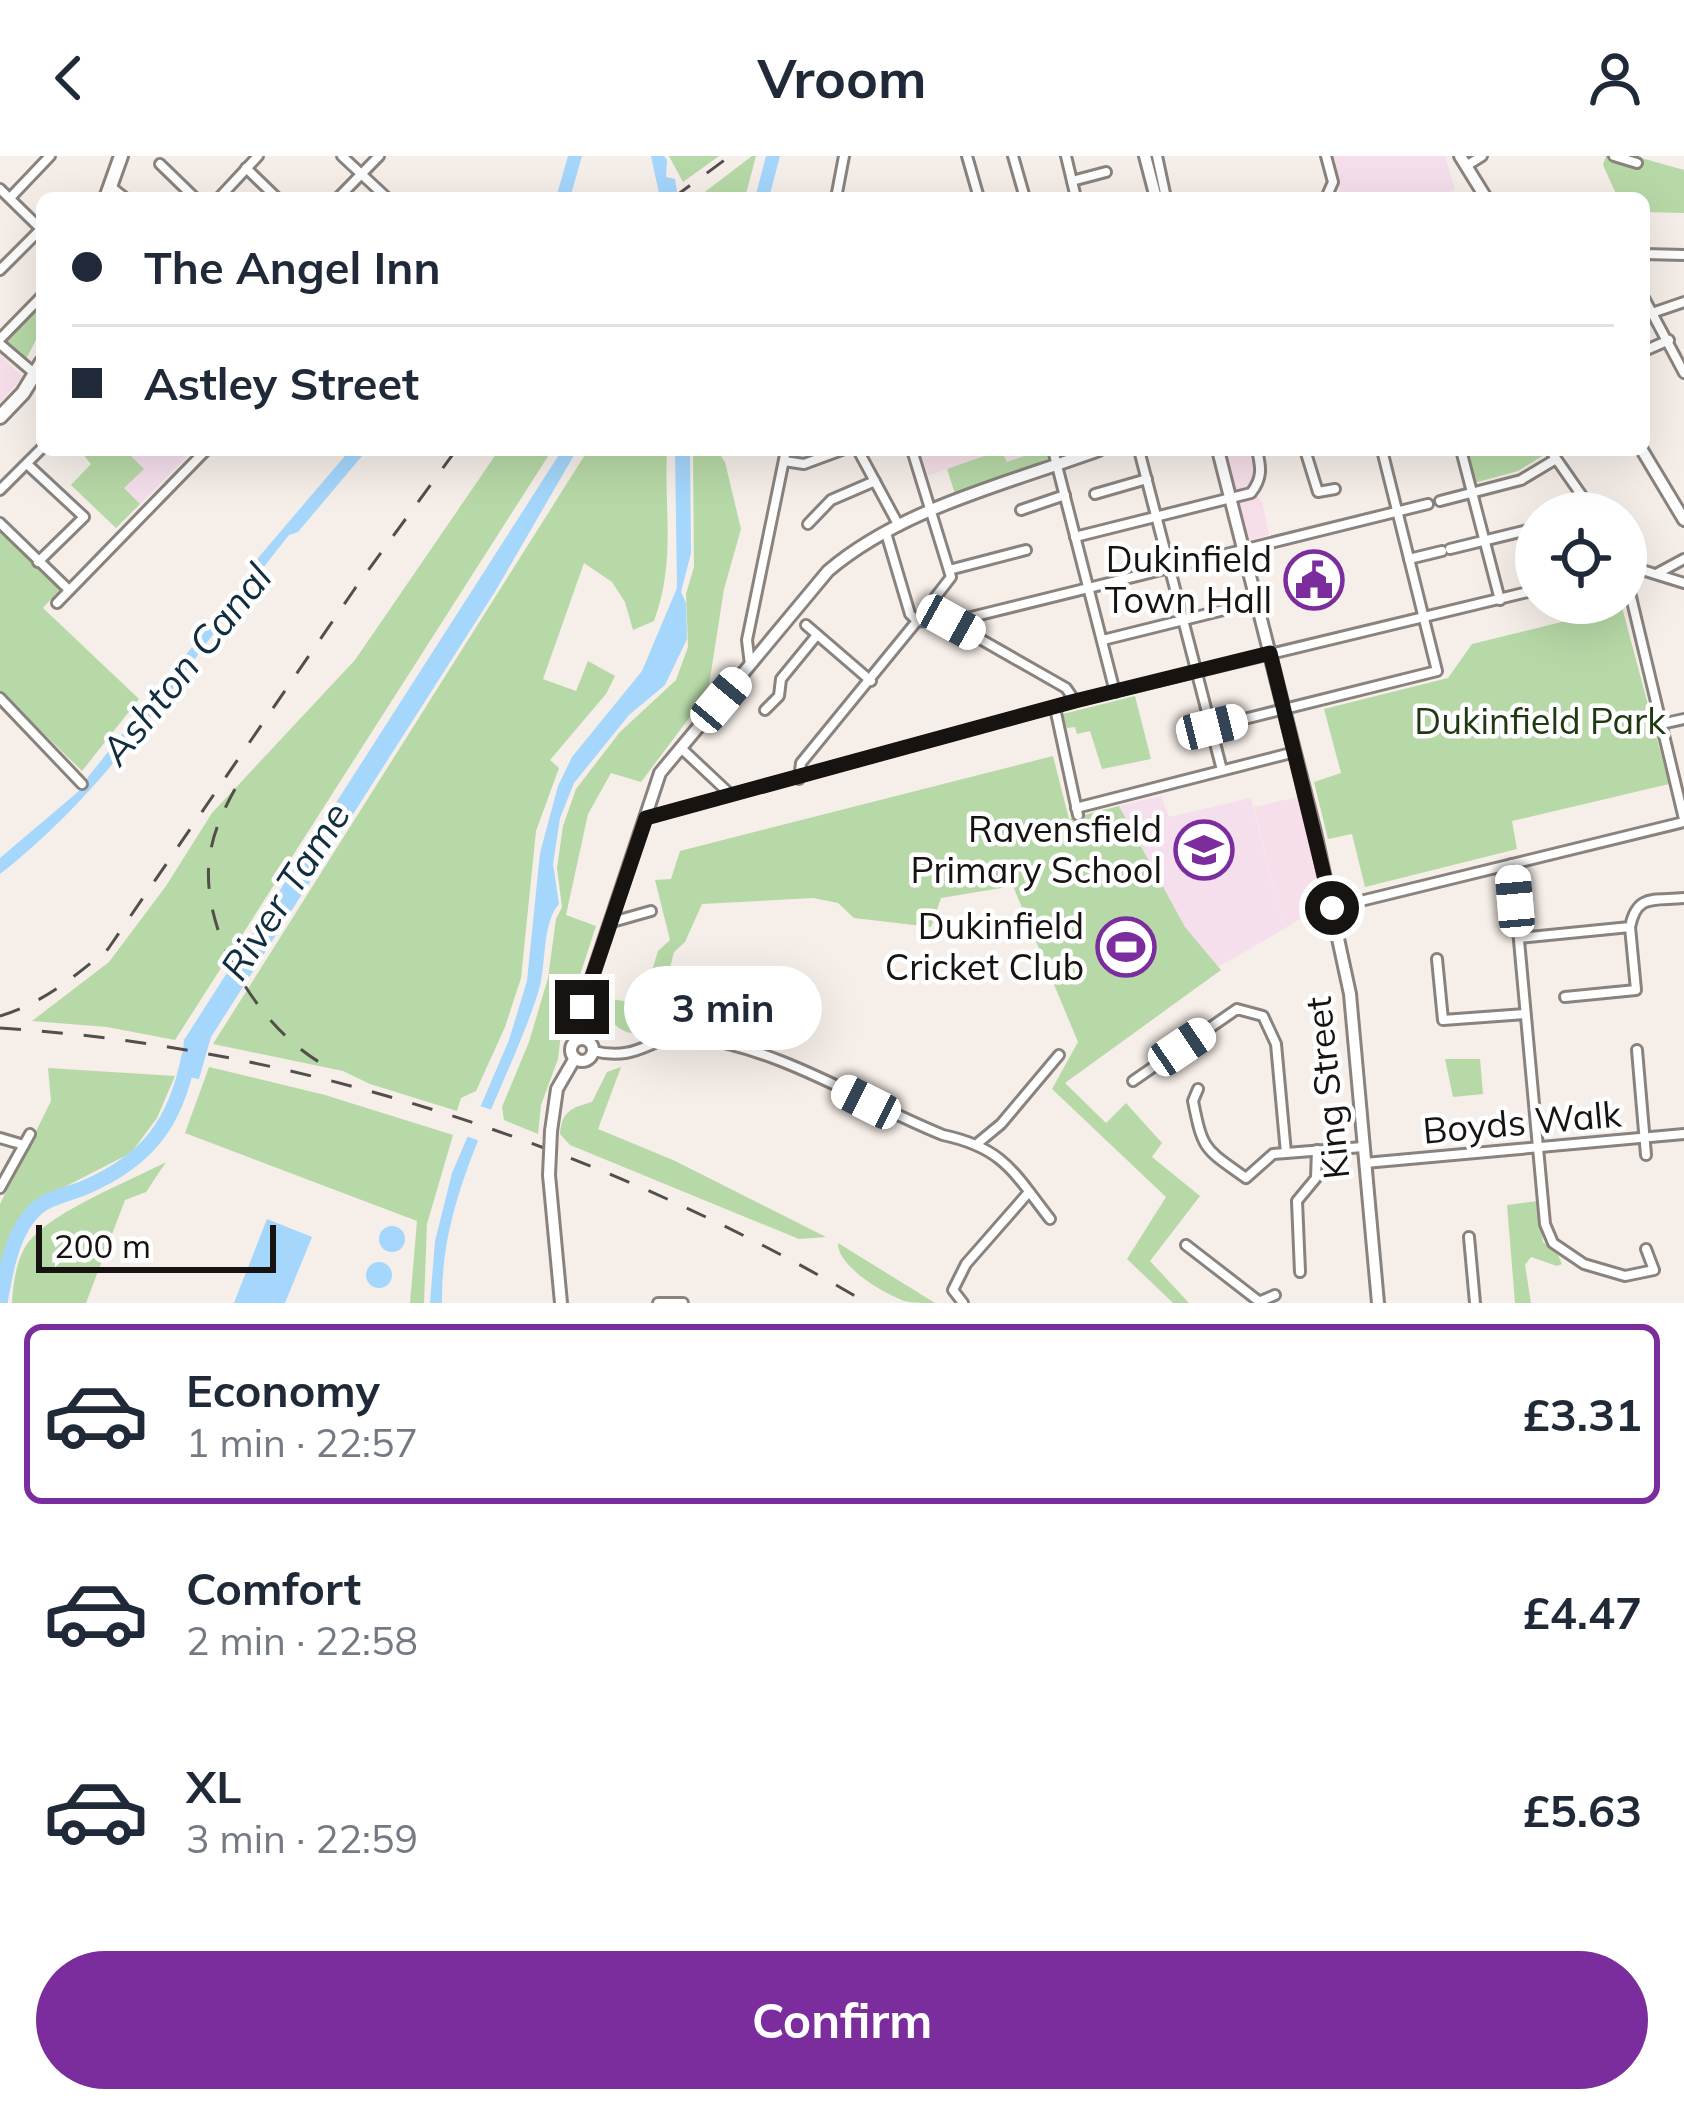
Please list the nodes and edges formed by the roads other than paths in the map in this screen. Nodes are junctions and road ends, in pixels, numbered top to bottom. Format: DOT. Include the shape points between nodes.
graph roads {
  1 [pos="50,156"];
  2 [pos="121,156"];
  3 [pos="258,156"];
  4 [pos="342,156"];
  5 [pos="379,156"];
  6 [pos="844,156"];
  7 [pos="967,156"];
  8 [pos="1013,156"];
  9 [pos="1066,156"];
  10 [pos="1145,156"];
  11 [pos="1157,156"];
  12 [pos="1326,156"];
  13 [pos="1482,156"];
  14 [pos="1614,156"];
  15 [pos="1463,161"];
  16 [pos="160,164"];
  17 [pos="1637,164"];
  18 [pos="247,168"];
  19 [pos="1106,172"];
  20 [pos="361,175"];
  21 [pos="1072,181"];
  22 [pos="0,190"];
  23 [pos="108,192"];
  24 [pos="189,192"];
  25 [pos="225,192"];
  26 [pos="271,192"];
  27 [pos="344,192"];
  28 [pos="380,192"];
  29 [pos="837,192"];
  30 [pos="977,192"];
  31 [pos="1023,192"];
  32 [pos="1075,192"];
  33 [pos="1154,192"];
  34 [pos="1165,192"];
  35 [pos="1329,192"];
  36 [pos="1482,192"];
  37 [pos="10,198"];
  38 [pos="36,224"];
  39 [pos="36,236"];
  40 [pos="1650,254"];
  41 [pos="1684,255"];
  42 [pos="0,270"];
  43 [pos="1684,302"];
  44 [pos="36,303"];
  45 [pos="1650,309"];
  46 [pos="1652,313"];
  47 [pos="1669,340"];
  48 [pos="0,342"];
  49 [pos="1650,348"];
  50 [pos="1680,353"];
  51 [pos="36,366"];
  52 [pos="36,372"];
  53 [pos="1684,373"];
  54 [pos="0,417"];
  55 [pos="36,454"];
  56 [pos="200,456"];
  57 [pos="785,456"];
  58 [pos="787,456"];
  59 [pos="826,456"];
  60 [pos="861,456"];
  61 [pos="914,456"];
  62 [pos="1055,456"];
  63 [pos="1082,456"];
  64 [pos="1141,456"];
  65 [pos="1220,456"];
  66 [pos="1258,456"];
  67 [pos="1306,456"];
  68 [pos="1385,456"];
  69 [pos="1463,456"];
  70 [pos="1550,456"];
  71 [pos="1554,456"];
  72 [pos="1646,456"];
  73 [pos="27,464"];
  74 [pos="1057,465"];
  75 [pos="1147,479"];
  76 [pos="874,481"];
  77 [pos="1335,488"];
  78 [pos="0,490"];
  79 [pos="1472,492"];
  80 [pos="1579,492"];
  81 [pos="1094,494"];
  82 [pos="1065,495"];
  83 [pos="1231,497"];
  84 [pos="1440,501"];
  85 [pos="1429,504"];
  86 [pos="1022,510"];
  87 [pos="933,511"];
  88 [pos="1397,512"];
  89 [pos="1157,517"];
  90 [pos="1684,520"];
  91 [pos="0,523"];
  92 [pos="808,524"];
  93 [pos="899,526"];
  94 [pos="886,532"];
  95 [pos="1515,533"];
  96 [pos="1075,537"];
  97 [pos="1484,541"];
  98 [pos="1025,550"];
  99 [pos="1244,550"];
  100 [pos="1409,559"];
  101 [pos="1684,560"];
  102 [pos="38,562"];
  103 [pos="1171,568"];
  104 [pos="949,570"];
  105 [pos="1647,571"];
  106 [pos="1657,574"];
  107 [pos="1684,583"];
  108 [pos="1090,588"];
  109 [pos="69,590"];
  110 [pos="1515,596"];
  111 [pos="1500,600"];
  112 [pos="1258,602"];
  113 [pos="57,603"];
  114 [pos="1184,620"];
  115 [pos="1424,620"];
  116 [pos="917,621"];
  117 [pos="951,622"];
  118 [pos="1637,624"];
  119 [pos="806,626"];
  120 [pos="817,635"];
  121 [pos="1102,640"];
  122 [pos="1270,653"];
  123 [pos="750,665"];
  124 [pos="1197,671"];
  125 [pos="872,681"];
  126 [pos="1115,692"];
  127 [pos="0,698"];
  128 [pos="1075,701"];
  129 [pos="1055,708"];
  130 [pos="1285,709"];
  131 [pos="765,710"];
  132 [pos="1684,719"];
  133 [pos="1661,724"];
  134 [pos="1212,727"];
  135 [pos="681,748"];
  136 [pos="1295,752"];
  137 [pos="1222,770"];
  138 [pos="799,779"];
  139 [pos="82,784"];
  140 [pos="732,796"];
  141 [pos="646,818"];
  142 [pos="1684,820"];
  143 [pos="1512,864"];
  144 [pos="1684,898"];
  145 [pos="1332,908"];
  146 [pos="651,911"];
  147 [pos="611,922"];
  148 [pos="1630,927"];
  149 [pos="1519,938"];
  150 [pos="1437,959"];
  151 [pos="1580,982"];
  152 [pos="1652,988"];
  153 [pos="1636,989"];
  154 [pos="1582,995"];
  155 [pos="1565,997"];
  156 [pos="1525,1014"];
  157 [pos="580,1039"];
  158 [pos="1637,1050"];
  159 [pos="593,1051"];
  160 [pos="1059,1055"];
  161 [pos="575,1058"];
  162 [pos="1132,1081"];
  163 [pos="1198,1090"];
  164 [pos="30,1134"];
  165 [pos="1684,1134"];
  166 [pos="0,1138"];
  167 [pos="1645,1138"];
  168 [pos="979,1143"];
  169 [pos="24,1145"];
  170 [pos="1363,1147"];
  171 [pos="1537,1148"];
  172 [pos="1317,1150"];
  173 [pos="1286,1153"];
  174 [pos="1646,1155"];
  175 [pos="1364,1163"];
  176 [pos="0,1188"];
  177 [pos="1029,1192"];
  178 [pos="1050,1219"];
  179 [pos="1469,1237"];
  180 [pos="1186,1245"];
  181 [pos="1646,1249"];
  182 [pos="1300,1272"];
  183 [pos="1275,1294"];
  184 [pos="1261,1302"];
  185 [pos="561,1303"];
  186 [pos="658,1303"];
  187 [pos="677,1303"];
  188 [pos="963,1303"];
  189 [pos="1378,1303"];
  190 [pos="1475,1303"];
  1 -- 37 [label="street"];
  2 -- 23 [label="highway"];
  3 -- 18 [label="street"];
  4 -- 20 [label="street"];
  5 -- 20 [label="street"];
  6 -- 29 [label="street"];
  7 -- 30 [label="street"];
  8 -- 31 [label="street"];
  9 -- 21 [label="street"];
  10 -- 33 [label="main road"];
  11 -- 34 [label="street"];
  12 -- 35 [label="street"];
  13 -- 15 [label="street"];
  14 -- 17 [label="street"];
  15 -- 36 [label="main road"];
  16 -- 24 [label="street"];
  18 -- 25 [label="street"];
  18 -- 26 [label="street"];
  19 -- 21 [label="street"];
  20 -- 27 [label="street"];
  20 -- 28 [label="street"];
  21 -- 32 [label="street"];
  22 -- 37 [label="street"];
  37 -- 38 [label="street"];
  39 -- 42 [label="street"];
  40 -- 41 [label="street"];
  43 -- 46 [label="street"];
  44 -- 48 [label="street"];
  45 -- 46 [label="street"];
  46 -- 47 [label="street"];
  47 -- 49 [label="street"];
  47 -- 50 [label="street"];
  48 -- 51 [label="street"];
  50 -- 53 [label="street"];
  52 -- 54 [label="highway"];
  55 -- 73 [label="street"];
  56 -- 109 [label="street"];
  57 -- 123 [label="street" via="747,640"];
  58 -- 59 [label="street" via="804,464"];
  60 -- 76 [label="street"];
  61 -- 87 [label="street"];
  62 -- 74 [label="street"];
  63 -- 74 [label="main road"];
  64 -- 75 [label="street"];
  65 -- 83 [label="main road, King Street"];
  66 -- 83 [label="street" via="1259,483"];
  67 -- 77 [label="street" via="1314,493"];
  68 -- 88 [label="street"];
  69 -- 79 [label="street"];
  70 -- 79 [label="street" via="1520,480"];
  71 -- 80 [label="street"];
  72 -- 90 [label="main road"];
  73 -- 78 [label="street"];
  73 -- 102 [label="street" via="84,517"];
  74 -- 82 [label="street"];
  74 -- 87 [label="main road"];
  75 -- 81 [label="street"];
  75 -- 89 [label="street"];
  76 -- 92 [label="street" via="832,500"];
  76 -- 93 [label="street"];
  79 -- 84 [label="street"];
  79 -- 97 [label="street"];
  82 -- 86 [label="street"];
  82 -- 96 [label="street"];
  83 -- 89 [label="street"];
  83 -- 99 [label="main road, King Street"];
  85 -- 88 [label="street"];
  87 -- 93 [label="main road"];
  87 -- 104 [label="street"];
  88 -- 99 [label="street"];
  88 -- 100 [label="street"];
  89 -- 96 [label="street"];
  89 -- 103 [label="street"];
  91 -- 102 [label="street"];
  93 -- 94 [label="main road"];
  94 -- 116 [label="street"];
  94 -- 123 [label="main road" via="828,571"];
  95 -- 97 [label="street"];
  96 -- 108 [label="street"];
  97 -- 100 [label="street"];
  97 -- 111 [label="street"];
  98 -- 104 [label="street"];
  99 -- 103 [label="street"];
  99 -- 112 [label="main road, King Street"];
  100 -- 115 [label="street"];
  101 -- 106 [label="street"];
  102 -- 109 [label="street"];
  103 -- 108 [label="street"];
  103 -- 114 [label="street"];
  104 -- 116 [label="street"];
  105 -- 106 [label="street"];
  106 -- 107 [label="street"];
  108 -- 117 [label="street"];
  108 -- 121 [label="street"];
  109 -- 113 [label="street"];
  110 -- 111 [label="street"];
  111 -- 115 [label="street"];
  112 -- 114 [label="street"];
  112 -- 122 [label="main road, King Street"];
  114 -- 121 [label="street"];
  114 -- 124 [label="street"];
  115 -- 122 [label="street"];
  115 -- 130 [label="street" via="1437,671"];
  116 -- 117 [label="street"];
  116 -- 125 [label="street"];
  117 -- 128 [label="street" via="1066,688"];
  118 -- 133 [label="street"];
  119 -- 120 [label="street"];
  120 -- 125 [label="street"];
  120 -- 131 [label="street"];
  121 -- 126 [label="street"];
  122 -- 124 [label="street"];
  122 -- 130 [label="main road, King Street"];
  123 -- 135 [label="main road"];
  124 -- 126 [label="street"];
  124 -- 134 [label="street"];
  125 -- 138 [label="street" via="801,763"];
  126 -- 128 [label="street"];
  127 -- 139 [label="street"];
  128 -- 129 [label="street"];
  129 -- 137 [label="street" via="1077,811"];
  129 -- 138 [label="street"];
  130 -- 134 [label="street"];
  130 -- 136 [label="main road, King Street"];
  132 -- 133 [label="street"];
  133 -- 142 [label="street"];
  134 -- 137 [label="street"];
  135 -- 140 [label="street"];
  135 -- 141 [label="main road" via="660,773"];
  136 -- 137 [label="street"];
  136 -- 145 [label="main road, King Street"];
  138 -- 140 [label="street"];
  140 -- 141 [label="street"];
  141 -- 147 [label="main road"];
  142 -- 143 [label="street"];
  143 -- 145 [label="street"];
  143 -- 149 [label="street"];
  144 -- 148 [label="street" via="1642,902"];
  145 -- 170 [label="main road, King Street" via="1350,994"];
  146 -- 147 [label="street"];
  147 -- 157 [label="main road" via="582,1007"];
  148 -- 149 [label="street"];
  148 -- 153 [label="street"];
  149 -- 156 [label="street"];
  150 -- 156 [label="street" via="1443,1020"];
  151 -- 154 [label="street"];
  152 -- 153 [label="street"];
  153 -- 154 [label="street"];
  154 -- 155 [label="street"];
  156 -- 171 [label="street"];
  157 -- 159 [label="main road"];
  157 -- 161 [label="main road" via="571,1049"];
  158 -- 167 [label="street"];
  159 -- 161 [label="main road"];
  159 -- 168 [label="street" via="633,1054 669,1036 727,1044"];
  160 -- 168 [label="street"];
  161 -- 185 [label="main road, bridge" via="556,1089 551,1131"];
  162 -- 173 [label="street" via="1237,1010 1263,1016 1276,1044"];
  163 -- 173 [label="street" via="1198,1137 1246,1178"];
  164 -- 169 [label="street"];
  165 -- 167 [label="street, Boyds Walk"];
  166 -- 169 [label="street"];
  167 -- 171 [label="street, Boyds Walk"];
  167 -- 174 [label="street"];
  168 -- 177 [label="street"];
  169 -- 176 [label="street"];
  170 -- 172 [label="street"];
  170 -- 175 [label="main road, King Street"];
  171 -- 175 [label="street, Boyds Walk"];
  171 -- 181 [label="street" via="1553,1243 1624,1276 1654,1270"];
  172 -- 173 [label="street"];
  172 -- 182 [label="street" via="1316,1178 1297,1201"];
  175 -- 189 [label="main road, King Street"];
  177 -- 178 [label="street"];
  177 -- 188 [label="street" via="967,1264 953,1290"];
  179 -- 190 [label="street"];
  180 -- 184 [label="street"];
  183 -- 184 [label="street"];
  186 -- 187 [label="street"];
}
